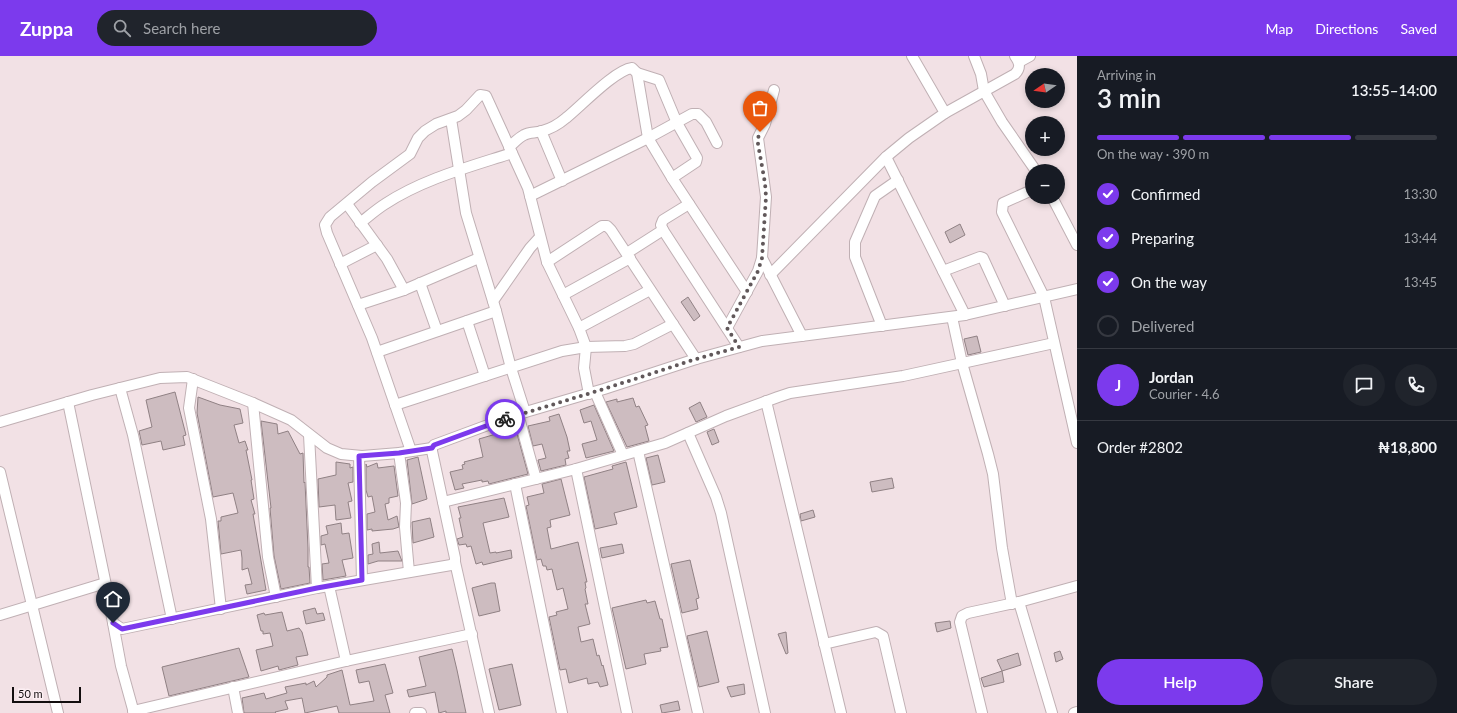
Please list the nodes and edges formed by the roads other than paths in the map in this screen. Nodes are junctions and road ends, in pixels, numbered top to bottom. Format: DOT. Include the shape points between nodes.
graph roads {
  1 [pos="912,56"];
  2 [pos="974,56"];
  3 [pos="1030,56"];
  4 [pos="1017,59"];
  5 [pos="637,73"];
  6 [pos="774,90"];
  7 [pos="984,92"];
  8 [pos="945,113"];
  9 [pos="451,119"];
  10 [pos="677,123"];
  11 [pos="541,131"];
  12 [pos="648,138"];
  13 [pos="717,143"];
  14 [pos="511,150"];
  15 [pos="886,156"];
  16 [pos="1031,164"];
  17 [pos="459,170"];
  18 [pos="672,178"];
  19 [pos="898,180"];
  20 [pos="562,181"];
  21 [pos="1025,193"];
  22 [pos="530,196"];
  23 [pos="346,204"];
  24 [pos="689,204"];
  25 [pos="1056,204"];
  26 [pos="360,223"];
  27 [pos="662,230"];
  28 [pos="540,236"];
  29 [pos="377,245"];
  30 [pos="1077,245"];
  31 [pos="628,256"];
  32 [pos="479,258"];
  33 [pos="762,258"];
  34 [pos="546,262"];
  35 [pos="340,264"];
  36 [pos="943,271"];
  37 [pos="770,275"];
  38 [pos="420,283"];
  39 [pos="1077,289"];
  40 [pos="404,290"];
  41 [pos="650,290"];
  42 [pos="747,292"];
  43 [pos="563,295"];
  44 [pos="1044,297"];
  45 [pos="493,301"];
  46 [pos="358,304"];
  47 [pos="1005,306"];
  48 [pos="496,311"];
  49 [pos="965,315"];
  50 [pos="952,316"];
  51 [pos="467,321"];
  52 [pos="673,324"];
  53 [pos="882,326"];
  54 [pos="579,328"];
  55 [pos="727,328"];
  56 [pos="437,331"];
  57 [pos="802,336"];
  58 [pos="1054,343"];
  59 [pos="586,346"];
  60 [pos="739,347"];
  61 [pos="377,352"];
  62 [pos="696,359"];
  63 [pos="962,363"];
  64 [pos="511,368"];
  65 [pos="485,376"];
  66 [pos="193,379"];
  67 [pos="120,388"];
  68 [pos="592,393"];
  69 [pos="766,401"];
  70 [pos="68,402"];
  71 [pos="253,403"];
  72 [pos="395,405"];
  73 [pos="522,413"];
  74 [pos="0,422"];
  75 [pos="688,433"];
  76 [pos="309,434"];
  77 [pos="1077,443"];
  78 [pos="432,448"];
  79 [pos="411,451"];
  80 [pos="638,451"];
  81 [pos="399,453"];
  82 [pos="623,455"];
  83 [pos="359,456"];
  84 [pos="576,468"];
  85 [pos="0,472"];
  86 [pos="536,479"];
  87 [pos="515,484"];
  88 [pos="443,502"];
  89 [pos="455,562"];
  90 [pos="409,572"];
  91 [pos="362,580"];
  92 [pos="106,585"];
  93 [pos="329,586"];
  94 [pos="1077,586"];
  95 [pos="317,588"];
  96 [pos="276,597"];
  97 [pos="1016,603"];
  98 [pos="32,605"];
  99 [pos="221,609"];
  100 [pos="0,615"];
  101 [pos="172,619"];
  102 [pos="113,623"];
  103 [pos="472,634"];
  104 [pos="824,644"];
  105 [pos="346,661"];
  106 [pos="233,686"];
  107 [pos="133,712"];
  108 [pos="58,713"];
  109 [pos="238,713"];
  110 [pos="416,713"];
  111 [pos="421,713"];
  112 [pos="488,713"];
  113 [pos="562,713"];
  114 [pos="627,713"];
  115 [pos="698,713"];
  116 [pos="765,713"];
  117 [pos="841,713"];
  118 [pos="901,713"];
  119 [pos="982,713"];
  120 [pos="1052,713"];
  1 -- 8 [label="street"];
  2 -- 7 [label="street"];
  3 -- 4 [label="street"];
  4 -- 7 [label="street" via="1019,67 1015,74"];
  5 -- 10 [label="street" via="659,80"];
  5 -- 11 [label="street" via="632,68 623,71 566,118"];
  5 -- 12 [label="street"];
  6 -- 33 [label="street" via="765,124 758,138 766,197"];
  7 -- 8 [label="street"];
  7 -- 16 [label="street"];
  8 -- 15 [label="street"];
  9 -- 14 [label="street" via="466,110 480,95 486,96"];
  9 -- 17 [label="street"];
  9 -- 23 [label="street" via="425,131 418,138 410,154"];
  10 -- 12 [label="street"];
  10 -- 13 [label="street" via="692,114 698,114 706,122"];
  10 -- 18 [label="street" via="697,160"];
  11 -- 14 [label="street" via="523,136"];
  11 -- 20 [label="street"];
  12 -- 18 [label="street"];
  12 -- 20 [label="street"];
  14 -- 17 [label="street"];
  14 -- 22 [label="street"];
  15 -- 19 [label="street"];
  15 -- 37 [label="street"];
  17 -- 26 [label="street" via="419,185 386,203"];
  17 -- 32 [label="street" via="466,213"];
  18 -- 24 [label="street"];
  19 -- 36 [label="street"];
  19 -- 53 [label="street" via="875,196 854,249"];
  20 -- 22 [label="street"];
  21 -- 44 [label="street" via="1003,203 1002,212"];
  22 -- 28 [label="street"];
  23 -- 26 [label="street"];
  23 -- 35 [label="street" via="330,217 325,225"];
  24 -- 27 [label="street" via="663,220"];
  24 -- 42 [label="street"];
  25 -- 30 [label="street"];
  26 -- 29 [label="street"];
  27 -- 31 [label="street"];
  27 -- 55 [label="street"];
  28 -- 34 [label="street"];
  28 -- 45 [label="street"];
  29 -- 35 [label="street"];
  29 -- 40 [label="street"];
  31 -- 34 [label="street" via="611,230 607,226 602,226"];
  31 -- 41 [label="street"];
  31 -- 43 [label="street"];
  32 -- 38 [label="street"];
  32 -- 45 [label="street"];
  33 -- 37 [label="street"];
  33 -- 42 [label="street"];
  34 -- 43 [label="street"];
  35 -- 46 [label="street"];
  36 -- 47 [label="street" via="983,258"];
  36 -- 49 [label="street"];
  37 -- 57 [label="street"];
  38 -- 40 [label="street"];
  38 -- 56 [label="street"];
  39 -- 44 [label="street"];
  40 -- 46 [label="street"];
  41 -- 52 [label="street"];
  41 -- 54 [label="street"];
  42 -- 55 [label="street"];
  43 -- 54 [label="street"];
  44 -- 47 [label="street"];
  44 -- 58 [label="street"];
  45 -- 48 [label="street"];
  46 -- 61 [label="street"];
  47 -- 49 [label="street"];
  48 -- 51 [label="street"];
  48 -- 64 [label="street"];
  49 -- 50 [label="street"];
  50 -- 53 [label="street"];
  50 -- 63 [label="street"];
  51 -- 56 [label="street"];
  51 -- 65 [label="street"];
  52 -- 59 [label="street" via="634,344"];
  52 -- 62 [label="street"];
  53 -- 57 [label="street"];
  54 -- 59 [label="street"];
  55 -- 60 [label="street"];
  56 -- 61 [label="street"];
  57 -- 60 [label="street"];
  58 -- 63 [label="street"];
  58 -- 77 [label="street"];
  59 -- 64 [label="street"];
  59 -- 68 [label="street" via="584,368"];
  60 -- 62 [label="street"];
  61 -- 72 [label="street"];
  62 -- 68 [label="street"];
  63 -- 69 [label="street" via="903,376 790,393"];
  63 -- 97 [label="street" via="993,474 1002,548"];
  64 -- 65 [label="street"];
  64 -- 73 [label="street"];
  65 -- 72 [label="street"];
  66 -- 67 [label="street" via="160,378"];
  66 -- 71 [label="street"];
  66 -- 99 [label="street" via="190,408 210,519"];
  67 -- 70 [label="street"];
  67 -- 101 [label="street" via="133,435"];
  68 -- 73 [label="street"];
  68 -- 82 [label="street"];
  69 -- 75 [label="street"];
  69 -- 104 [label="street"];
  70 -- 74 [label="street"];
  70 -- 92 [label="street"];
  71 -- 76 [label="street" via="291,420"];
  71 -- 96 [label="street" via="268,556"];
  72 -- 79 [label="street"];
  73 -- 78 [label="street" via="434,445"];
  73 -- 86 [label="street"];
  75 -- 80 [label="street"];
  75 -- 116 [label="street" via="721,513"];
  76 -- 83 [label="street" via="327,448 348,456"];
  76 -- 95 [label="street"];
  78 -- 79 [label="street"];
  78 -- 88 [label="street"];
  79 -- 81 [label="street"];
  80 -- 82 [label="street"];
  80 -- 115 [label="street"];
  81 -- 83 [label="street"];
  81 -- 90 [label="street" via="406,503 405,527"];
  82 -- 84 [label="street"];
  83 -- 91 [label="street"];
  84 -- 86 [label="street"];
  84 -- 114 [label="street"];
  85 -- 98 [label="street"];
  86 -- 87 [label="street"];
  87 -- 88 [label="street"];
  87 -- 113 [label="street"];
  88 -- 89 [label="street"];
  89 -- 90 [label="street" via="451,565"];
  89 -- 103 [label="street"];
  90 -- 91 [label="street"];
  91 -- 93 [label="street"];
  92 -- 98 [label="street" via="98,584"];
  92 -- 102 [label="street"];
  93 -- 95 [label="street"];
  93 -- 105 [label="street"];
  94 -- 97 [label="street"];
  95 -- 96 [label="street"];
  96 -- 99 [label="street"];
  97 -- 119 [label="street" via="962,616 960,622"];
  97 -- 120 [label="street"];
  98 -- 100 [label="street"];
  98 -- 108 [label="street"];
  99 -- 101 [label="street"];
  101 -- 102 [label="street" via="122,629"];
  102 -- 107 [label="street"];
  103 -- 105 [label="street"];
  103 -- 112 [label="street"];
  104 -- 117 [label="street"];
  104 -- 118 [label="street" via="876,632 883,636"];
  105 -- 106 [label="street"];
  106 -- 107 [label="street"];
  106 -- 109 [label="street"];
  110 -- 111 [label="street"];
}
